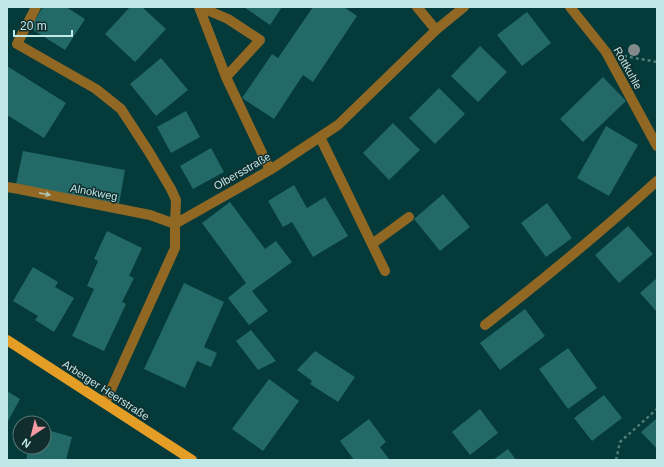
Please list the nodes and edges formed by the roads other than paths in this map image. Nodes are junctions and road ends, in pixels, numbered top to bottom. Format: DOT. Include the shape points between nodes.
graph roads {
  1 [pos="36,7"];
  2 [pos="199,7"];
  3 [pos="417,7"];
  4 [pos="464,7"];
  5 [pos="570,7"];
  6 [pos="436,30"];
  7 [pos="226,77"];
  8 [pos="320,137"];
  9 [pos="657,146"];
  10 [pos="270,170"];
  11 [pos="657,181"];
  12 [pos="7,188"];
  13 [pos="409,217"];
  14 [pos="175,224"];
  15 [pos="372,244"];
  16 [pos="385,271"];
  17 [pos="485,325"];
  18 [pos="7,340"];
  19 [pos="105,402"];
  20 [pos="192,460"];
  1 -- 14 [label="street" via="17,44 96,89 121,110 172,189 176,200"];
  2 -- 7 [label="street"];
  2 -- 7 [label="street" via="228,19 260,40"];
  3 -- 6 [label="street"];
  4 -- 6 [label="street, Olbersstraße"];
  5 -- 9 [label="street, Rottkuhle" via="606,52"];
  6 -- 8 [label="street, Olbersstraße" via="338,125"];
  7 -- 10 [label="street"];
  8 -- 10 [label="street, Olbersstraße"];
  8 -- 15 [label="street"];
  10 -- 14 [label="street, Olbersstraße"];
  11 -- 17 [label="street" via="603,230"];
  12 -- 14 [label="street, Alnokweg, one-way" via="150,215"];
  13 -- 15 [label="street"];
  14 -- 19 [label="street" via="175,248"];
  15 -- 16 [label="street"];
  18 -- 19 [label="main road, Arberger Heerstraße"];
  19 -- 20 [label="main road, Arberger Heerstraße"];
}
